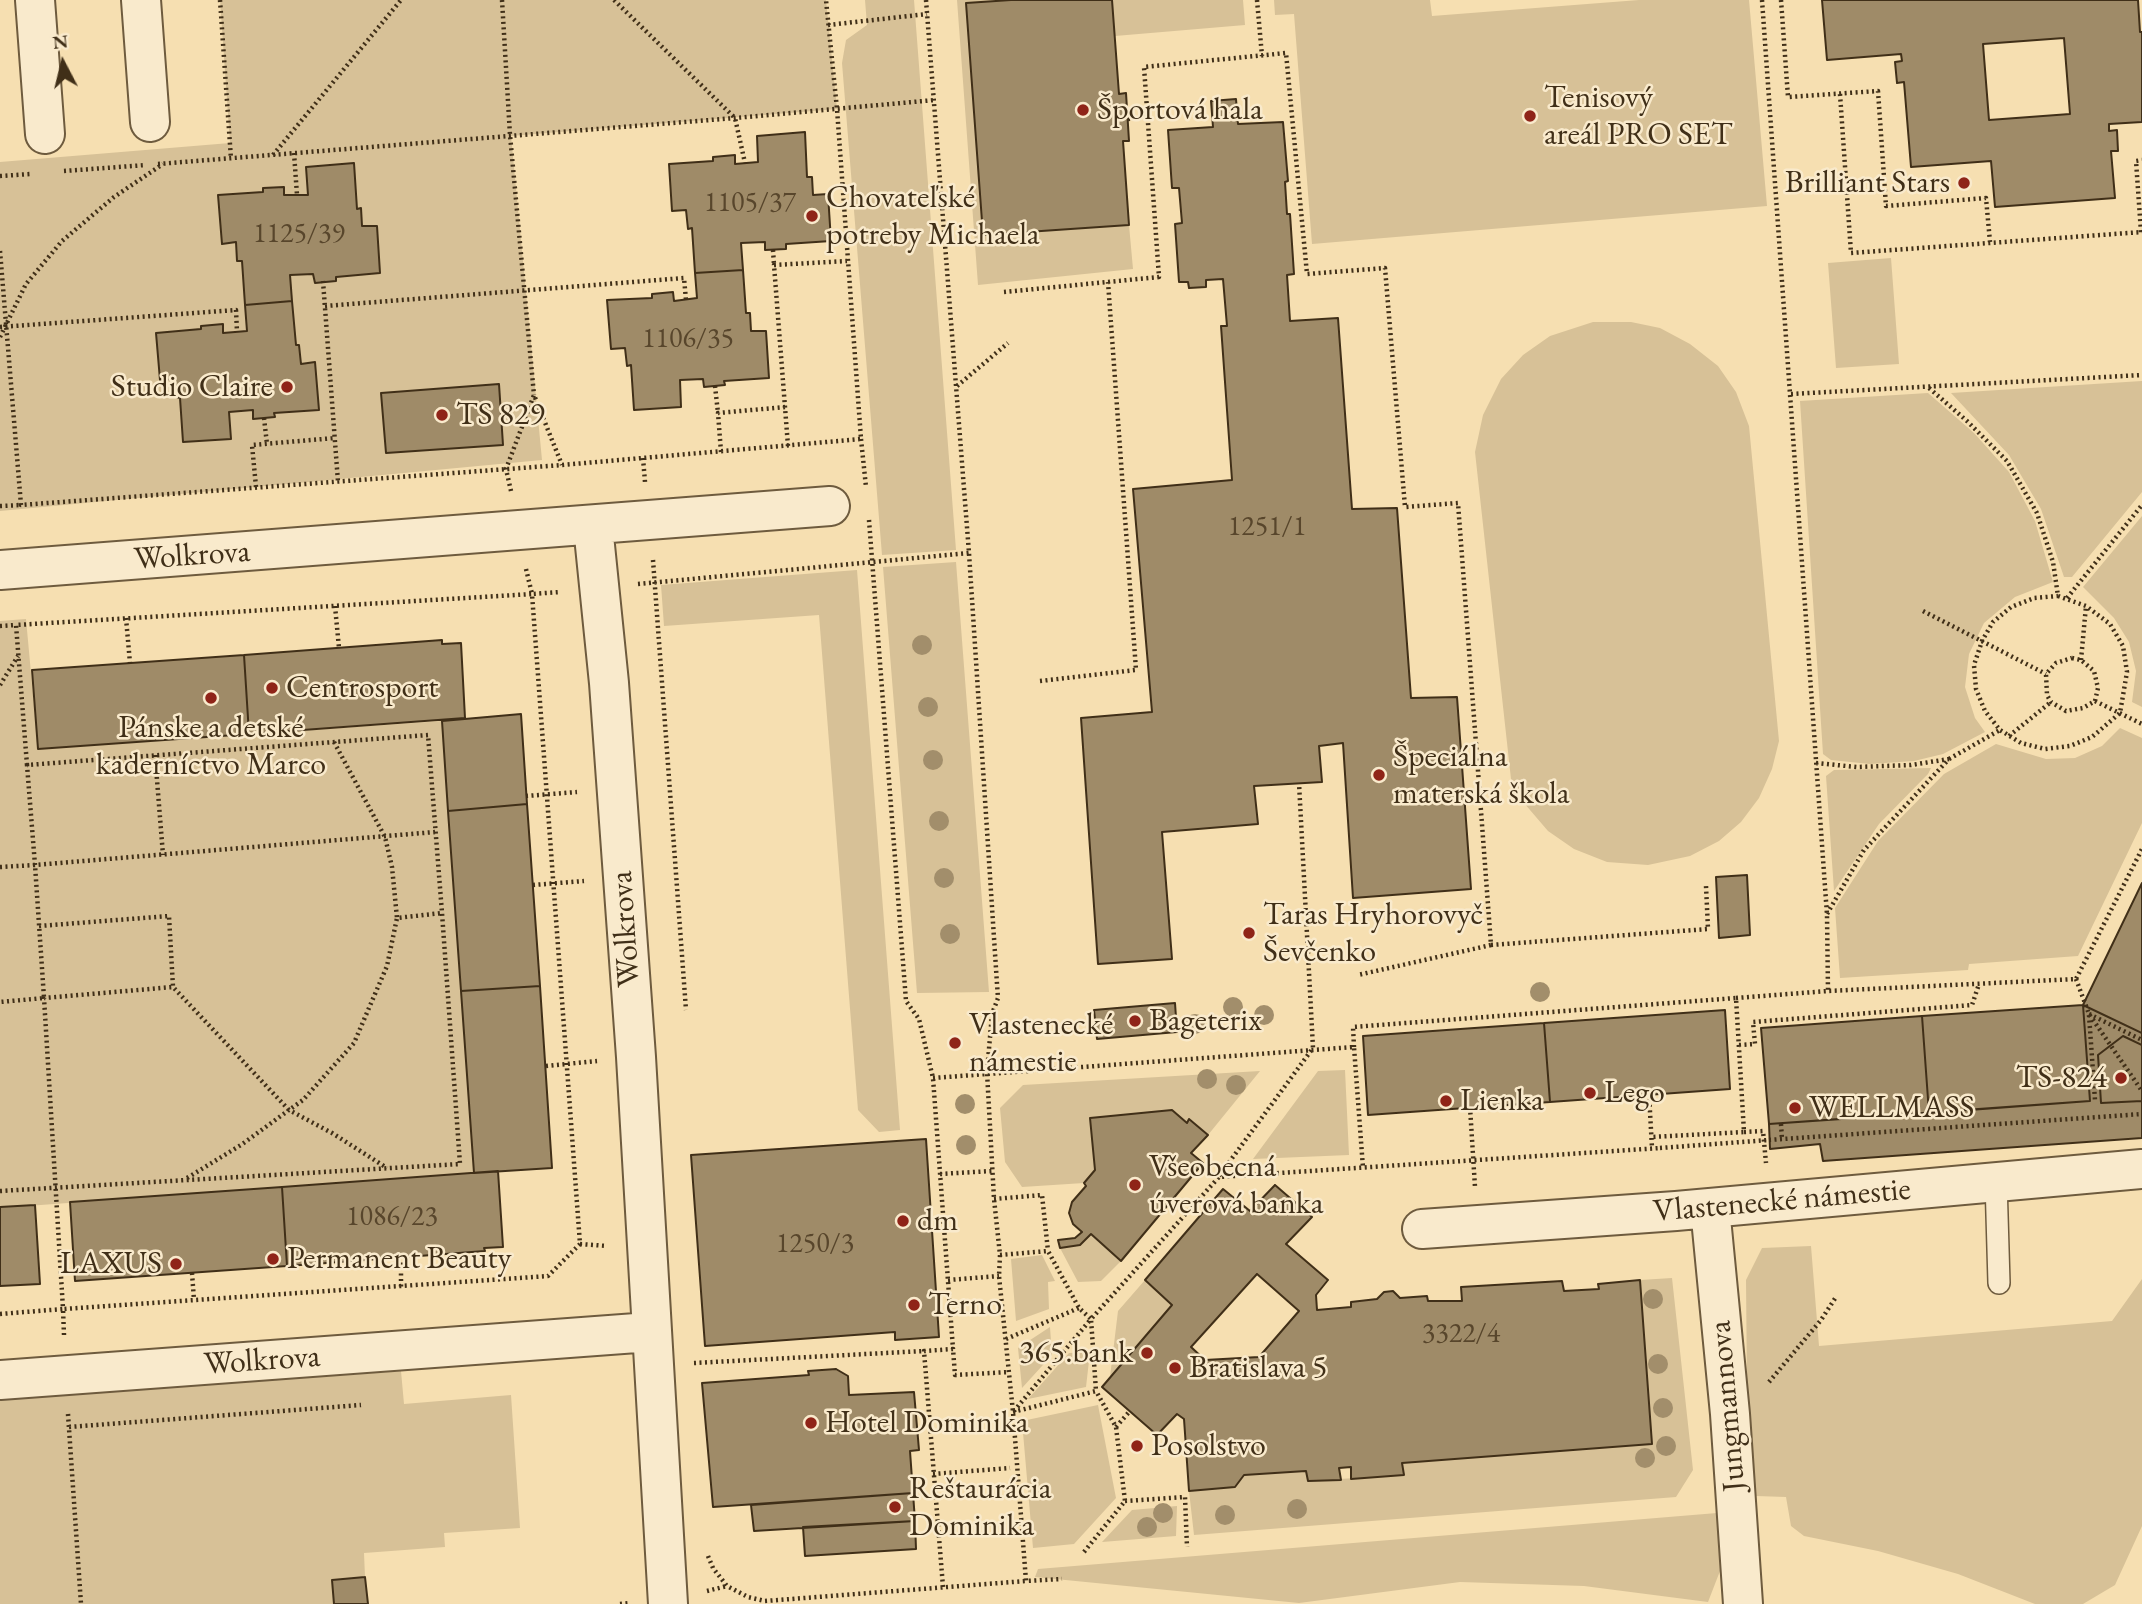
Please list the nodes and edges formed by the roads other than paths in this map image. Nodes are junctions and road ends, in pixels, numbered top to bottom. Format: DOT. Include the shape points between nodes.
graph roads {
  1 [pos="35,0"];
  2 [pos="141,0"];
  3 [pos="150,122"];
  4 [pos="45,134"];
  5 [pos="830,506"];
  6 [pos="593,526"];
  7 [pos="0,570"];
  8 [pos="2142,1169"];
  9 [pos="1996,1181"];
  10 [pos="1710,1208"];
  11 [pos="1422,1229"];
  12 [pos="1999,1283"];
  13 [pos="650,1332"];
  14 [pos="0,1380"];
  15 [pos="668,1604"];
  16 [pos="1743,1604"];
  1 -- 4 [label="street"];
  2 -- 3 [label="street"];
  5 -- 6 [label="street, Wolkrova"];
  6 -- 7 [label="street, Wolkrova"];
  6 -- 13 [label="street, Wolkrova" via="636,1057"];
  8 -- 9 [label="street, Vlastenecké námestie"];
  9 -- 10 [label="street, Vlastenecké námestie"];
  9 -- 12 [label="lane"];
  10 -- 11 [label="street, Vlastenecké námestie"];
  10 -- 16 [label="street, Jungmannova"];
  13 -- 14 [label="street, Wolkrova"];
  13 -- 15 [label="street, Wolkrova"];
}
